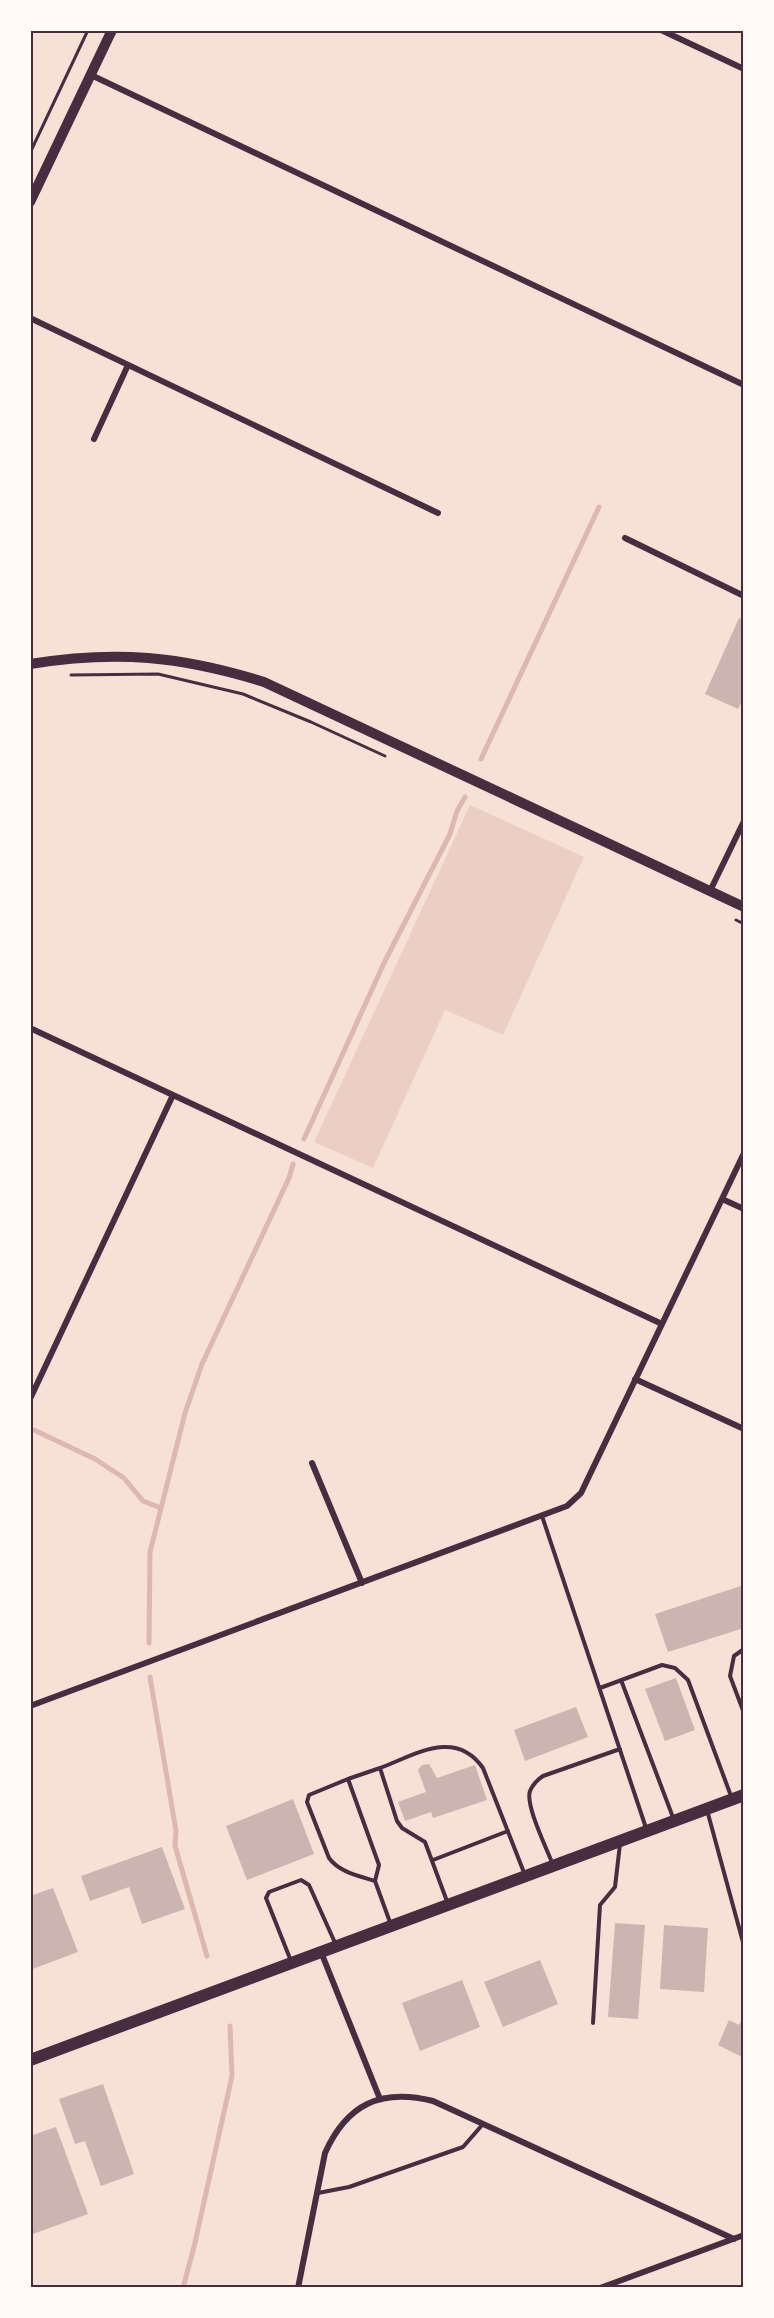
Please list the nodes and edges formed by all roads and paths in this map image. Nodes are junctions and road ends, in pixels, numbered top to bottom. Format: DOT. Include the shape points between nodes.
graph roads {
  1 [pos="88,30"];
  2 [pos="112,30"];
  3 [pos="661,30"];
  4 [pos="744,69"];
  5 [pos="91,75"];
  6 [pos="30,153"];
  7 [pos="30,202"];
  8 [pos="30,318"];
  9 [pos="128,365"];
  10 [pos="744,385"];
  11 [pos="94,439"];
  12 [pos="438,513"];
  13 [pos="625,538"];
  14 [pos="744,596"];
  15 [pos="30,664"];
  16 [pos="63,675"];
  17 [pos="386,756"];
  18 [pos="744,821"];
  19 [pos="710,891"];
  20 [pos="744,907"];
  21 [pos="733,919"];
  22 [pos="744,924"];
  23 [pos="30,1028"];
  24 [pos="173,1095"];
  25 [pos="744,1153"];
  26 [pos="722,1199"];
  27 [pos="744,1209"];
  28 [pos="662,1324"];
  29 [pos="635,1379"];
  30 [pos="30,1399"];
  31 [pos="744,1429"];
  32 [pos="312,1463"];
  33 [pos="542,1515"];
  34 [pos="362,1583"];
  35 [pos="744,1649"];
  36 [pos="621,1680"];
  37 [pos="600,1688"];
  38 [pos="30,1706"];
  39 [pos="744,1713"];
  40 [pos="620,1749"];
  41 [pos="380,1768"];
  42 [pos="348,1779"];
  43 [pos="738,1798"];
  44 [pos="706,1809"];
  45 [pos="674,1821"];
  46 [pos="647,1830"];
  47 [pos="508,1831"];
  48 [pos="621,1840"];
  49 [pos="433,1860"];
  50 [pos="554,1865"];
  51 [pos="525,1876"];
  52 [pos="375,1881"];
  53 [pos="448,1905"];
  54 [pos="392,1925"];
  55 [pos="336,1946"];
  56 [pos="744,1946"];
  57 [pos="321,1952"];
  58 [pos="292,1963"];
  59 [pos="593,2023"];
  60 [pos="30,2060"];
  61 [pos="380,2099"];
  62 [pos="483,2124"];
  63 [pos="317,2193"];
  64 [pos="744,2235"];
  65 [pos="734,2239"];
  66 [pos="298,2288"];
  67 [pos="600,2288"];
  1 -- 6 [label="path"];
  2 -- 5 [label="street"];
  3 -- 4 [label="street"];
  5 -- 7 [label="street"];
  5 -- 10 [label="street"];
  8 -- 9 [label="street"];
  9 -- 11 [label="street"];
  9 -- 12 [label="street"];
  13 -- 14 [label="street"];
  15 -- 19 [label="street" via="135,655 188,662 264,682"];
  16 -- 17 [label="path" via="158,674 243,694"];
  18 -- 19 [label="street"];
  19 -- 20 [label="street"];
  21 -- 22 [label="path"];
  23 -- 24 [label="street"];
  24 -- 28 [label="street"];
  24 -- 30 [label="street"];
  25 -- 26 [label="street"];
  26 -- 27 [label="street"];
  26 -- 28 [label="street"];
  28 -- 29 [label="street"];
  29 -- 31 [label="street"];
  29 -- 33 [label="street" via="581,1493 567,1506"];
  32 -- 34 [label="street"];
  33 -- 34 [label="street"];
  33 -- 37 [label="lane"];
  34 -- 38 [label="street"];
  35 -- 39 [label="lane" via="734,1656 730,1676"];
  36 -- 37 [label="lane"];
  36 -- 43 [label="lane" via="662,1665 675,1668 688,1680"];
  36 -- 45 [label="lane"];
  37 -- 40 [label="lane"];
  40 -- 46 [label="lane"];
  40 -- 50 [label="lane" via="535,1782 529,1793 530,1806"];
  41 -- 42 [label="lane"];
  41 -- 47 [label="lane" via="436,1746 474,1755"];
  41 -- 49 [label="lane" via="397,1821 424,1842"];
  42 -- 52 [label="lane" via="379,1865"];
  42 -- 52 [label="lane" via="309,1795 308,1802 333,1864"];
  43 -- 44 [label="main road"];
  44 -- 45 [label="main road"];
  44 -- 56 [label="lane"];
  45 -- 46 [label="main road"];
  46 -- 48 [label="main road"];
  47 -- 49 [label="lane"];
  47 -- 51 [label="lane"];
  48 -- 50 [label="main road"];
  48 -- 59 [label="lane" via="615,1887 600,1905"];
  49 -- 53 [label="lane"];
  50 -- 51 [label="main road"];
  51 -- 53 [label="main road"];
  52 -- 54 [label="lane"];
  53 -- 54 [label="main road"];
  54 -- 55 [label="main road"];
  55 -- 57 [label="main road"];
  55 -- 58 [label="lane" via="306,1882 301,1880 269,1892 268,1906"];
  57 -- 58 [label="main road"];
  57 -- 61 [label="street"];
  58 -- 60 [label="main road"];
  61 -- 62 [label="street" via="402,2096 433,2101"];
  61 -- 63 [label="street" via="358,2108 334,2132 325,2152"];
  62 -- 63 [label="lane" via="463,2147 349,2187"];
  62 -- 65 [label="street"];
  63 -- 66 [label="street"];
  64 -- 65 [label="street"];
  65 -- 67 [label="street"];
}
